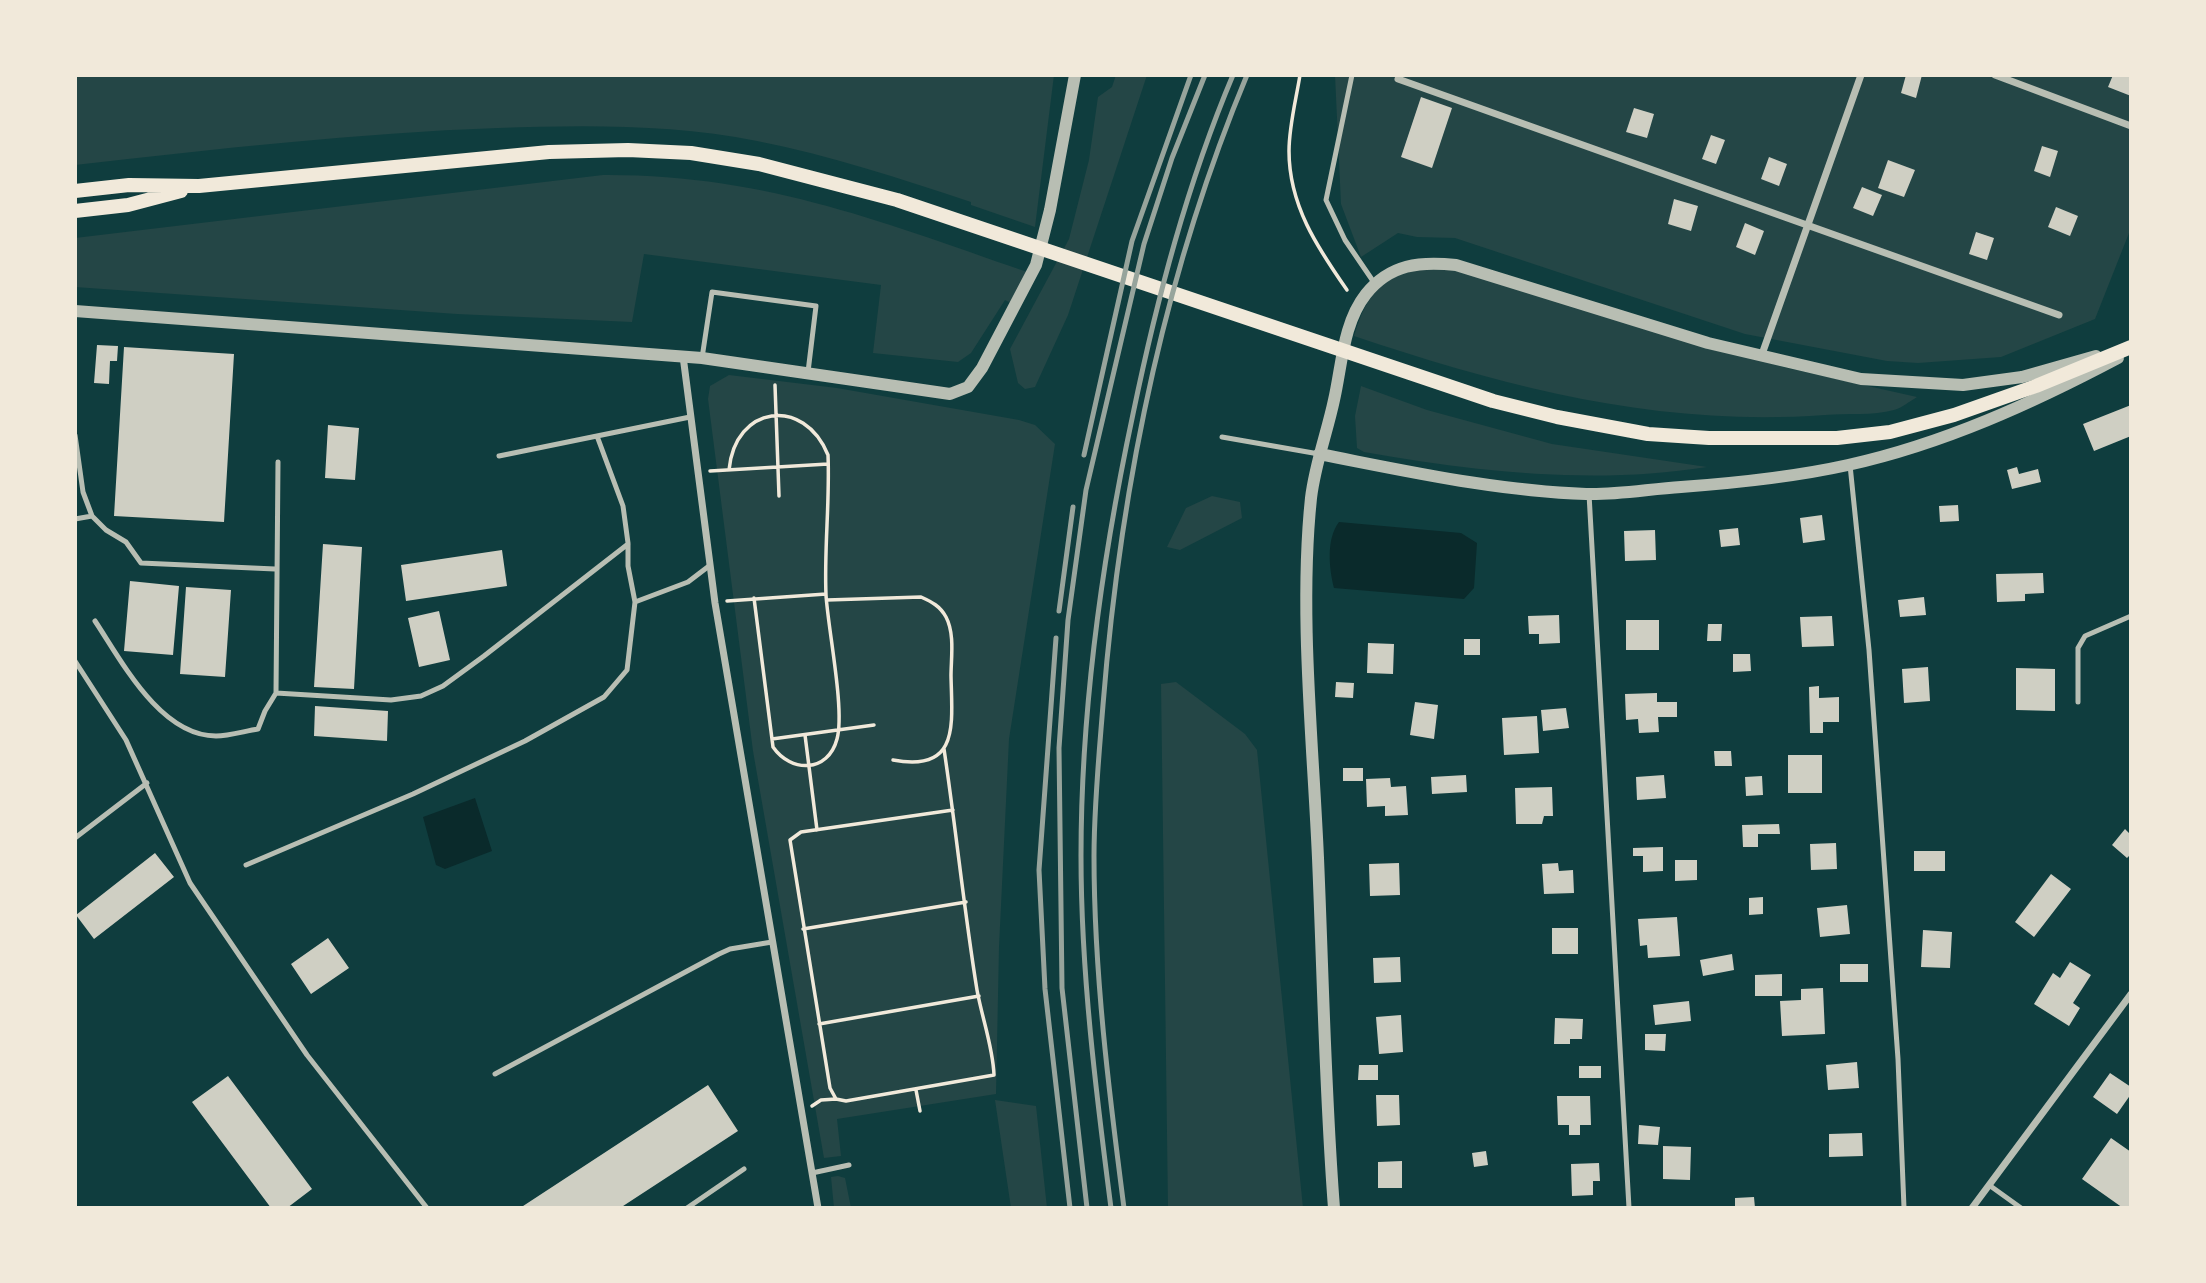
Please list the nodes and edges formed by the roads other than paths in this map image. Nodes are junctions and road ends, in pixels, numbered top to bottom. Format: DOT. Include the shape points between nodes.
graph roads {
  1 [pos="1075,75"];
  2 [pos="1352,75"];
  3 [pos="1861,75"];
  4 [pos="1995,75"];
  5 [pos="1398,79"];
  6 [pos="2131,126"];
  7 [pos="199,186"];
  8 [pos="75,191"];
  9 [pos="75,211"];
  10 [pos="1809,227"];
  11 [pos="1375,284"];
  12 [pos="75,310"];
  13 [pos="2059,315"];
  14 [pos="2131,348"];
  15 [pos="683,356"];
  16 [pos="1761,357"];
  17 [pos="702,358"];
  18 [pos="808,372"];
  19 [pos="691,417"];
  20 [pos="75,435"];
  21 [pos="597,436"];
  22 [pos="1222,437"];
  23 [pos="1319,454"];
  24 [pos="499,456"];
  25 [pos="278,463"];
  26 [pos="1850,465"];
  27 [pos="1589,494"];
  28 [pos="93,516"];
  29 [pos="75,519"];
  30 [pos="628,543"];
  31 [pos="709,566"];
  32 [pos="275,569"];
  33 [pos="635,602"];
  34 [pos="2131,616"];
  35 [pos="95,621"];
  36 [pos="75,661"];
  37 [pos="276,692"];
  38 [pos="2078,702"];
  39 [pos="147,783"];
  40 [pos="75,838"];
  41 [pos="246,864"];
  42 [pos="772,942"];
  43 [pos="2131,993"];
  44 [pos="495,1074"];
  45 [pos="849,1165"];
  46 [pos="744,1170"];
  47 [pos="812,1172"];
  48 [pos="1989,1185"];
  49 [pos="427,1208"];
  50 [pos="687,1208"];
  51 [pos="818,1208"];
  52 [pos="1334,1208"];
  53 [pos="1629,1208"];
  54 [pos="1905,1208"];
  55 [pos="1972,1208"];
  56 [pos="2021,1208"];
  1 -- 18 [label="street" via="1035,265 972,383 957,393 941,394"];
  2 -- 11 [label="lane" via="1326,200 1345,240"];
  3 -- 10 [label="street"];
  4 -- 6 [label="street"];
  5 -- 10 [label="street"];
  7 -- 8 [label="main road" via="129,185"];
  7 -- 9 [label="main road" via="128,205"];
  7 -- 14 [label="main road" via="549,152 691,153 759,164 852,187 1435,384 1557,417 1648,433 1837,438 1890,432 1954,415"];
  10 -- 13 [label="street"];
  10 -- 16 [label="street"];
  11 -- 16 [label="street" via="1402,267 1426,262 1456,264"];
  11 -- 23 [label="street" via="1359,304 1348,333"];
  12 -- 15 [label="street"];
  14 -- 16 [label="street" via="2022,377 1964,384 1861,379"];
  14 -- 26 [label="street" via="2047,396 1945,437"];
  15 -- 17 [label="street"];
  15 -- 19 [label="street"];
  17 -- 18 [label="street"];
  17 -- 18 [label="lane" via="712,292 816,306"];
  19 -- 21 [label="lane"];
  19 -- 31 [label="street"];
  20 -- 28 [label="lane" via="83,492"];
  21 -- 24 [label="lane"];
  21 -- 30 [label="lane" via="623,506"];
  22 -- 23 [label="lane"];
  23 -- 27 [label="street" via="1472,483"];
  23 -- 52 [label="street" via="1311,497 1308,603"];
  25 -- 32 [label="lane"];
  26 -- 27 [label="street" via="1722,484"];
  26 -- 54 [label="lane" via="1868,650"];
  27 -- 53 [label="lane"];
  28 -- 29 [label="lane"];
  28 -- 32 [label="lane" via="126,542 142,563"];
  30 -- 33 [label="lane"];
  30 -- 37 [label="lane" via="484,656 421,696 391,700"];
  31 -- 33 [label="lane" via="688,582"];
  31 -- 42 [label="street"];
  32 -- 37 [label="lane"];
  33 -- 41 [label="lane" via="627,670 604,697 413,794"];
  34 -- 38 [label="lane" via="2085,636 2078,648"];
  35 -- 37 [label="lane" via="153,703 194,731 215,736 258,729"];
  36 -- 39 [label="lane" via="127,740"];
  39 -- 40 [label="lane"];
  39 -- 49 [label="lane" via="205,906 307,1055"];
  42 -- 44 [label="lane" via="730,949"];
  42 -- 47 [label="street"];
  43 -- 48 [label="street"];
  45 -- 47 [label="lane"];
  46 -- 50 [label="lane"];
  47 -- 51 [label="street"];
  48 -- 55 [label="street"];
  48 -- 56 [label="lane"];
}
